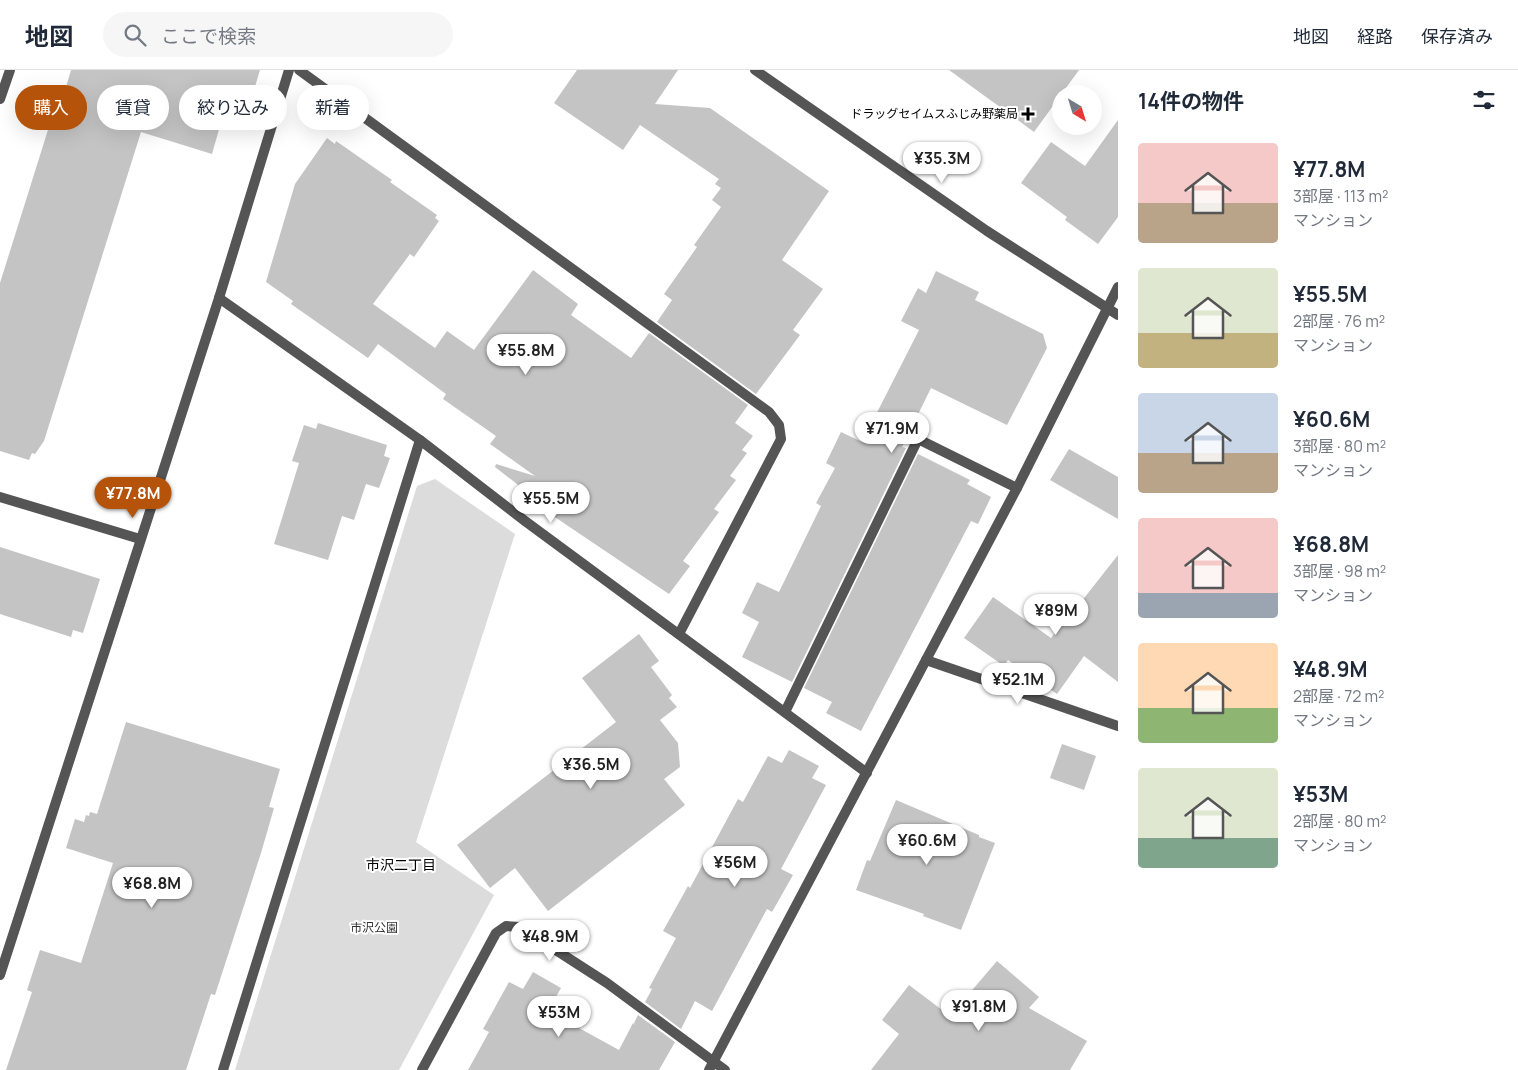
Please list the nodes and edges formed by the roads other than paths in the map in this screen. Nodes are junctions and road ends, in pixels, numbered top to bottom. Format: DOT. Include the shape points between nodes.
graph roads {
  1 [pos="10,70"];
  2 [pos="289,70"];
  3 [pos="299,70"];
  4 [pos="755,70"];
  5 [pos="768,74"];
  6 [pos="0,100"];
  7 [pos="1118,287"];
  8 [pos="219,298"];
  9 [pos="1107,308"];
  10 [pos="1118,315"];
  11 [pos="420,440"];
  12 [pos="1017,488"];
  13 [pos="0,497"];
  14 [pos="140,540"];
  15 [pos="679,634"];
  16 [pos="926,660"];
  17 [pos="785,712"];
  18 [pos="1118,726"];
  19 [pos="867,773"];
  20 [pos="0,975"];
  21 [pos="711,1066"];
  22 [pos="223,1070"];
  23 [pos="422,1070"];
  24 [pos="725,1070"];
  1 -- 6 [label="street"];
  2 -- 8 [label="street"];
  3 -- 15 [label="street" via="769,412 779,425 781,439"];
  4 -- 5 [label="street"];
  5 -- 9 [label="street" via="987,231"];
  7 -- 9 [label="street"];
  8 -- 11 [label="street"];
  8 -- 14 [label="street"];
  9 -- 10 [label="street"];
  9 -- 12 [label="street"];
  11 -- 15 [label="street"];
  11 -- 22 [label="street"];
  12 -- 16 [label="street"];
  12 -- 17 [label="street" via="918,439"];
  13 -- 14 [label="street"];
  14 -- 20 [label="street"];
  15 -- 17 [label="street"];
  16 -- 18 [label="street"];
  16 -- 19 [label="street"];
  17 -- 19 [label="street"];
  19 -- 21 [label="street"];
  21 -- 23 [label="street" via="607,983 520,927 506,926 496,933"];
  21 -- 24 [label="street"];
}
